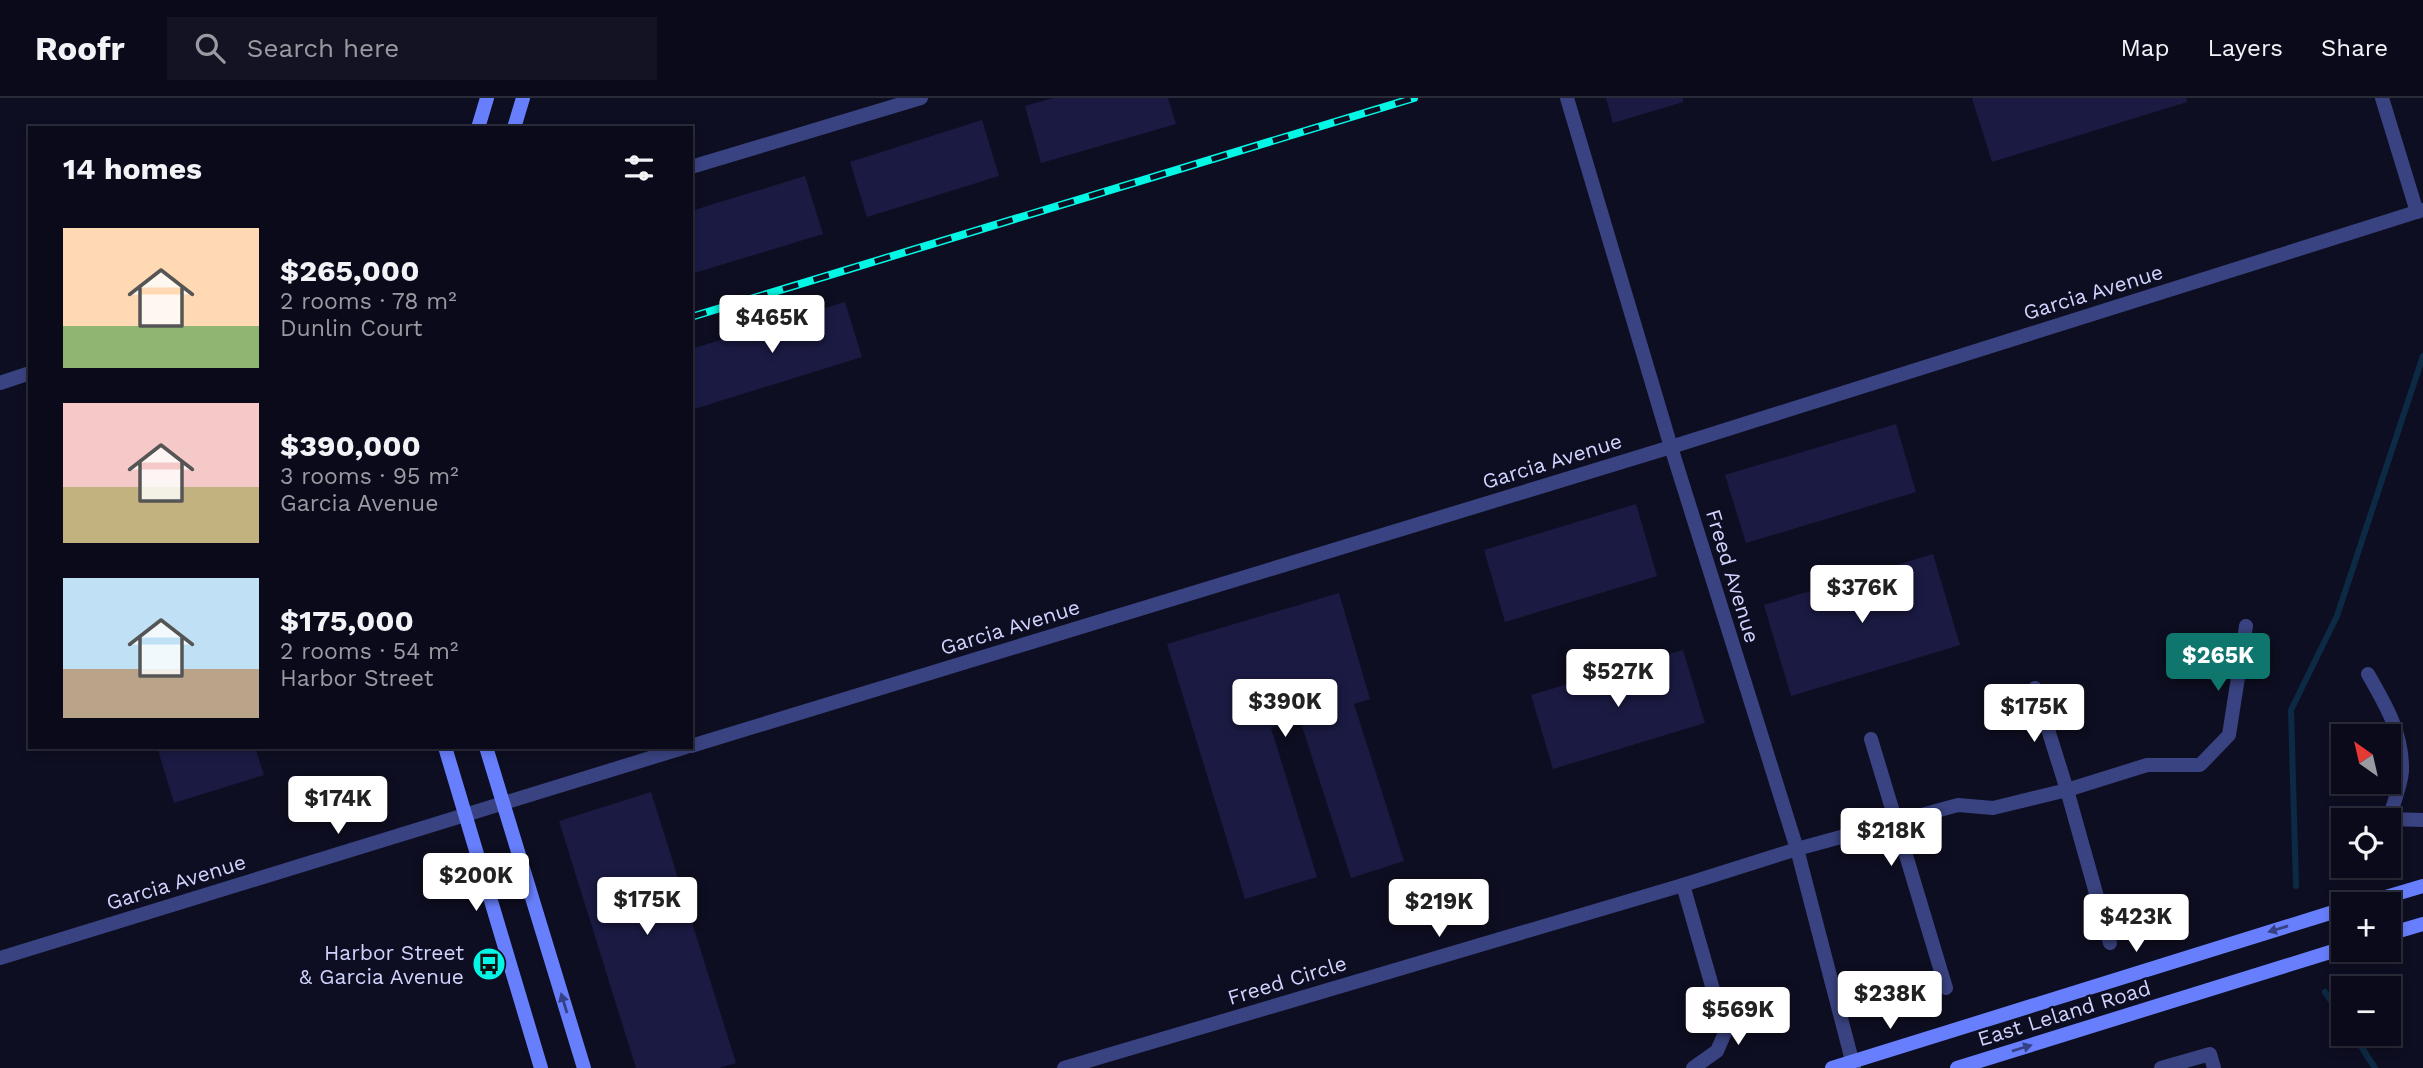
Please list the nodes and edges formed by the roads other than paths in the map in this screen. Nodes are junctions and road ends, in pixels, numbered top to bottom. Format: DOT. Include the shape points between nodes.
graph roads {
  1 [pos="487,98"];
  2 [pos="523,98"];
  3 [pos="921,98"];
  4 [pos="1567,98"];
  5 [pos="2382,98"];
  6 [pos="479,126"];
  7 [pos="515,126"];
  8 [pos="693,166"];
  9 [pos="2420,211"];
  10 [pos="28,374"];
  11 [pos="0,383"];
  12 [pos="1671,447"];
  13 [pos="2246,626"];
  14 [pos="2368,674"];
  15 [pos="2035,688"];
  16 [pos="1871,738"];
  17 [pos="693,746"];
  18 [pos="445,749"];
  19 [pos="486,749"];
  20 [pos="682,749"];
  21 [pos="2067,790"];
  22 [pos="503,803"];
  23 [pos="465,815"];
  24 [pos="2423,820"];
  25 [pos="1895,821"];
  26 [pos="1797,849"];
  27 [pos="1683,885"];
  28 [pos="2423,886"];
  29 [pos="2401,893"];
  30 [pos="2331,913"];
  31 [pos="2423,924"];
  32 [pos="2401,930"];
  33 [pos="2110,943"];
  34 [pos="2331,952"];
  35 [pos="0,958"];
  36 [pos="1946,988"];
  37 [pos="1854,1065"];
  38 [pos="541,1068"];
  39 [pos="584,1068"];
  40 [pos="1064,1068"];
  41 [pos="1693,1068"];
  42 [pos="1832,1068"];
  43 [pos="1957,1068"];
  44 [pos="2161,1068"];
  45 [pos="2214,1068"];
  1 -- 6 [label="main road"];
  2 -- 7 [label="main road"];
  3 -- 8 [label="street"];
  4 -- 12 [label="street, Freed Avenue"];
  5 -- 9 [label="street"];
  9 -- 12 [label="street, Garcia Avenue"];
  10 -- 11 [label="street"];
  12 -- 17 [label="street, Garcia Avenue"];
  12 -- 26 [label="street, Freed Avenue"];
  13 -- 21 [label="street, Freed Circle" via="2229,735 2200,765 2147,765"];
  14 -- 24 [label="street" via="2400,740 2402,773 2389,819"];
  15 -- 21 [label="street"];
  16 -- 25 [label="street"];
  18 -- 23 [label="main road"];
  19 -- 22 [label="main road"];
  20 -- 22 [label="street, Garcia Avenue"];
  21 -- 25 [label="street, Freed Circle" via="1993,808 1958,804"];
  21 -- 33 [label="street"];
  22 -- 23 [label="street, Garcia Avenue"];
  39 -- 22 [label="main road, one-way"];
  23 -- 35 [label="street, Garcia Avenue"];
  23 -- 38 [label="main road"];
  25 -- 26 [label="street, Freed Circle"];
  25 -- 36 [label="street"];
  26 -- 27 [label="street, Freed Circle"];
  26 -- 37 [label="street, Freed Avenue"];
  27 -- 40 [label="street, Freed Circle"];
  27 -- 41 [label="street" via="1727,1028 1717,1051"];
  28 -- 29 [label="main road"];
  30 -- 37 [label="main road, East Leland Road, one-way"];
  31 -- 32 [label="main road"];
  43 -- 34 [label="main road, East Leland Road, one-way"];
  37 -- 42 [label="main road, East Leland Road"];
  44 -- 45 [label="street" via="2210,1054"];
}
